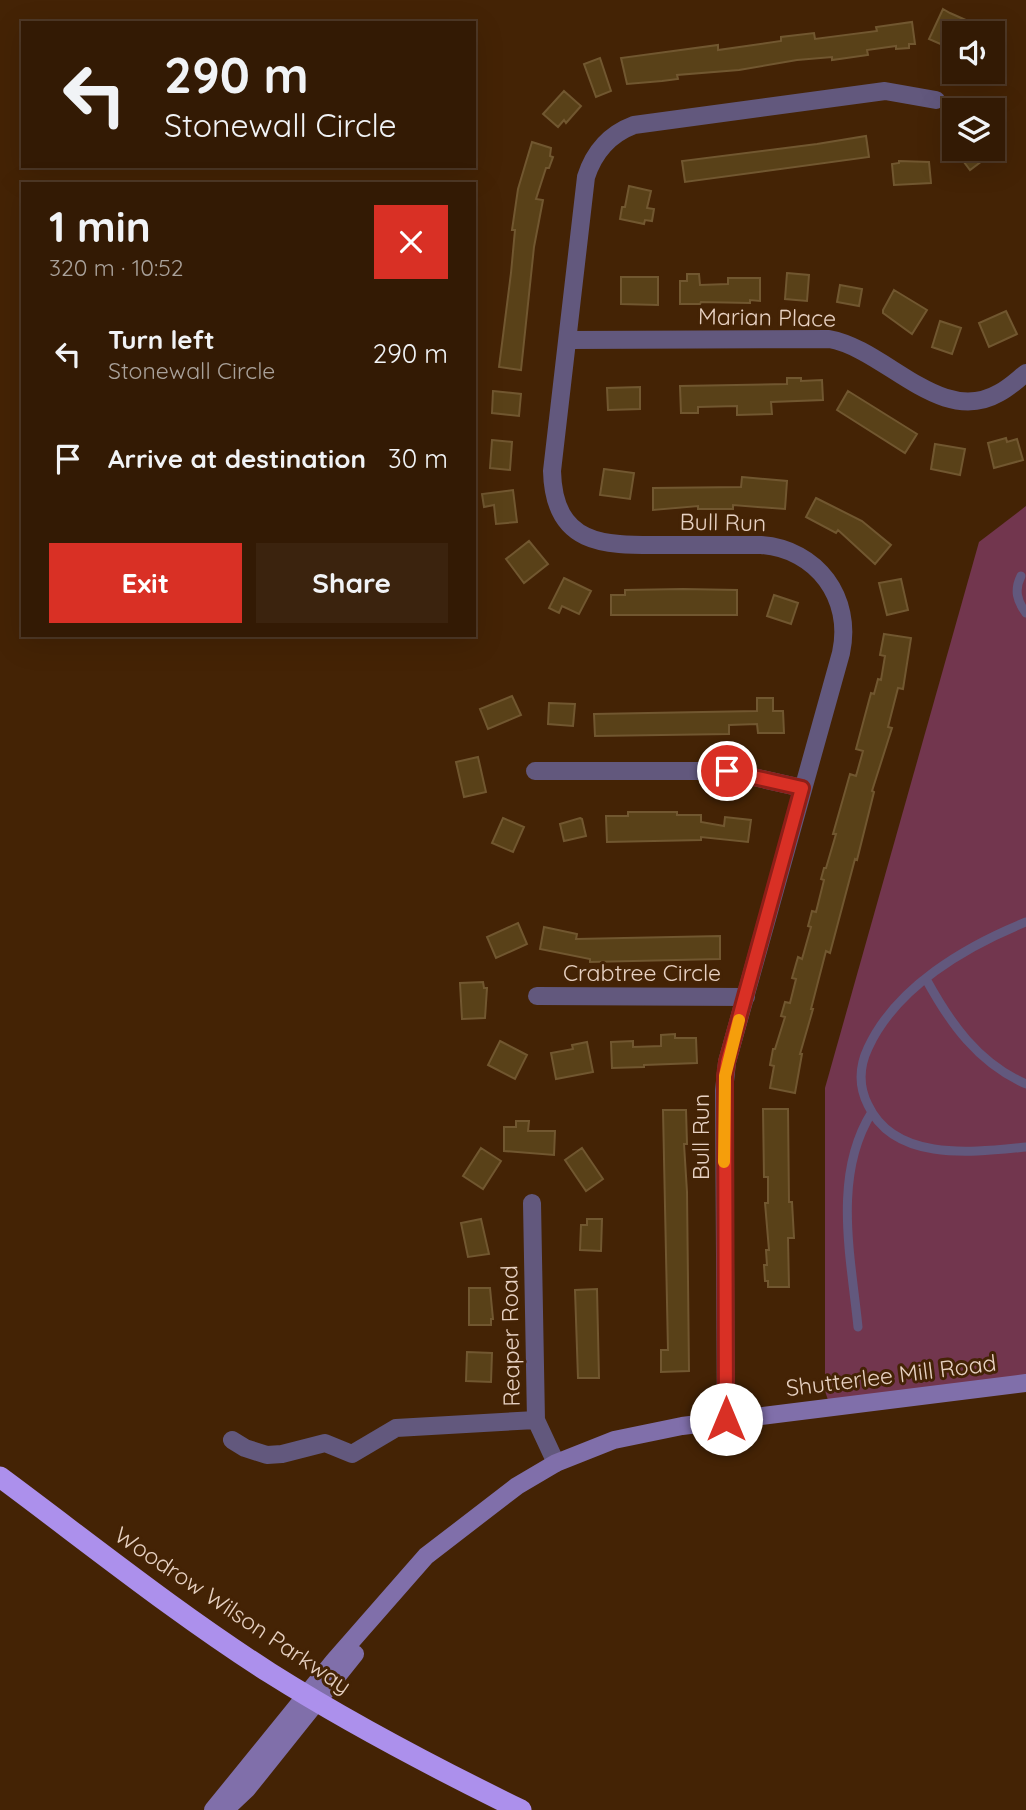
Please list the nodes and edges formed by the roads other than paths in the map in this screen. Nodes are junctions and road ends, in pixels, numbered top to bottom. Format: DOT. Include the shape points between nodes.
graph roads {
  1 [pos="936,100"];
  2 [pos="568,340"];
  3 [pos="1026,373"];
  4 [pos="1021,576"];
  5 [pos="1026,613"];
  6 [pos="535,771"];
  7 [pos="802,788"];
  8 [pos="1026,922"];
  9 [pos="926,979"];
  10 [pos="537,996"];
  11 [pos="746,997"];
  12 [pos="1026,1084"];
  13 [pos="872,1112"];
  14 [pos="1026,1147"];
  15 [pos="532,1203"];
  16 [pos="859,1327"];
  17 [pos="1026,1383"];
  18 [pos="536,1419"];
  19 [pos="726,1419"];
  20 [pos="232,1440"];
  21 [pos="556,1463"];
  22 [pos="0,1476"];
  23 [pos="312,1698"];
  24 [pos="214,1810"];
  25 [pos="225,1810"];
  26 [pos="521,1810"];
  1 -- 2 [label="street, Bull Run" via="885,90 622,130 599,150 586,177"];
  2 -- 3 [label="street, Marian Place" via="830,339 861,349 931,393 961,401 991,397"];
  2 -- 7 [label="street, Bull Run" via="552,471 561,511 572,526 609,544 775,547 807,560 835,591 844,618 844,639"];
  4 -- 5 [label="lane" via="1017,596"];
  6 -- 7 [label="street" via="727,771"];
  7 -- 11 [label="street, Bull Run"];
  8 -- 9 [label="lane" via="968,948"];
  9 -- 12 [label="lane" via="968,1043"];
  9 -- 13 [label="lane" via="887,1019 867,1050 861,1083"];
  10 -- 11 [label="street, Crabtree Circle"];
  11 -- 19 [label="street, Bull Run" via="727,1062 724,1091"];
  13 -- 14 [label="lane" via="893,1133 934,1149 960,1153"];
  13 -- 16 [label="lane" via="856,1142 849,1180 848,1227"];
  15 -- 18 [label="street, Reaper Road"];
  17 -- 19 [label="street, Shutterlee Mill Road"];
  18 -- 20 [label="street" via="396,1428 352,1454 325,1443 267,1455"];
  18 -- 21 [label="street, Reaper Road"];
  19 -- 21 [label="street, Shutterlee Mill Road" via="614,1440"];
  21 -- 23 [label="street, Shutterlee Mill Road" via="456,1534"];
  22 -- 23 [label="highway, Woodrow Wilson Parkway" via="170,1605"];
  23 -- 24 [label="street, Shutterlee Mill Road"];
  23 -- 25 [label="street, Shutterlee Mill Road" via="247,1788"];
  23 -- 26 [label="highway, Woodrow Wilson Parkway"];
}
